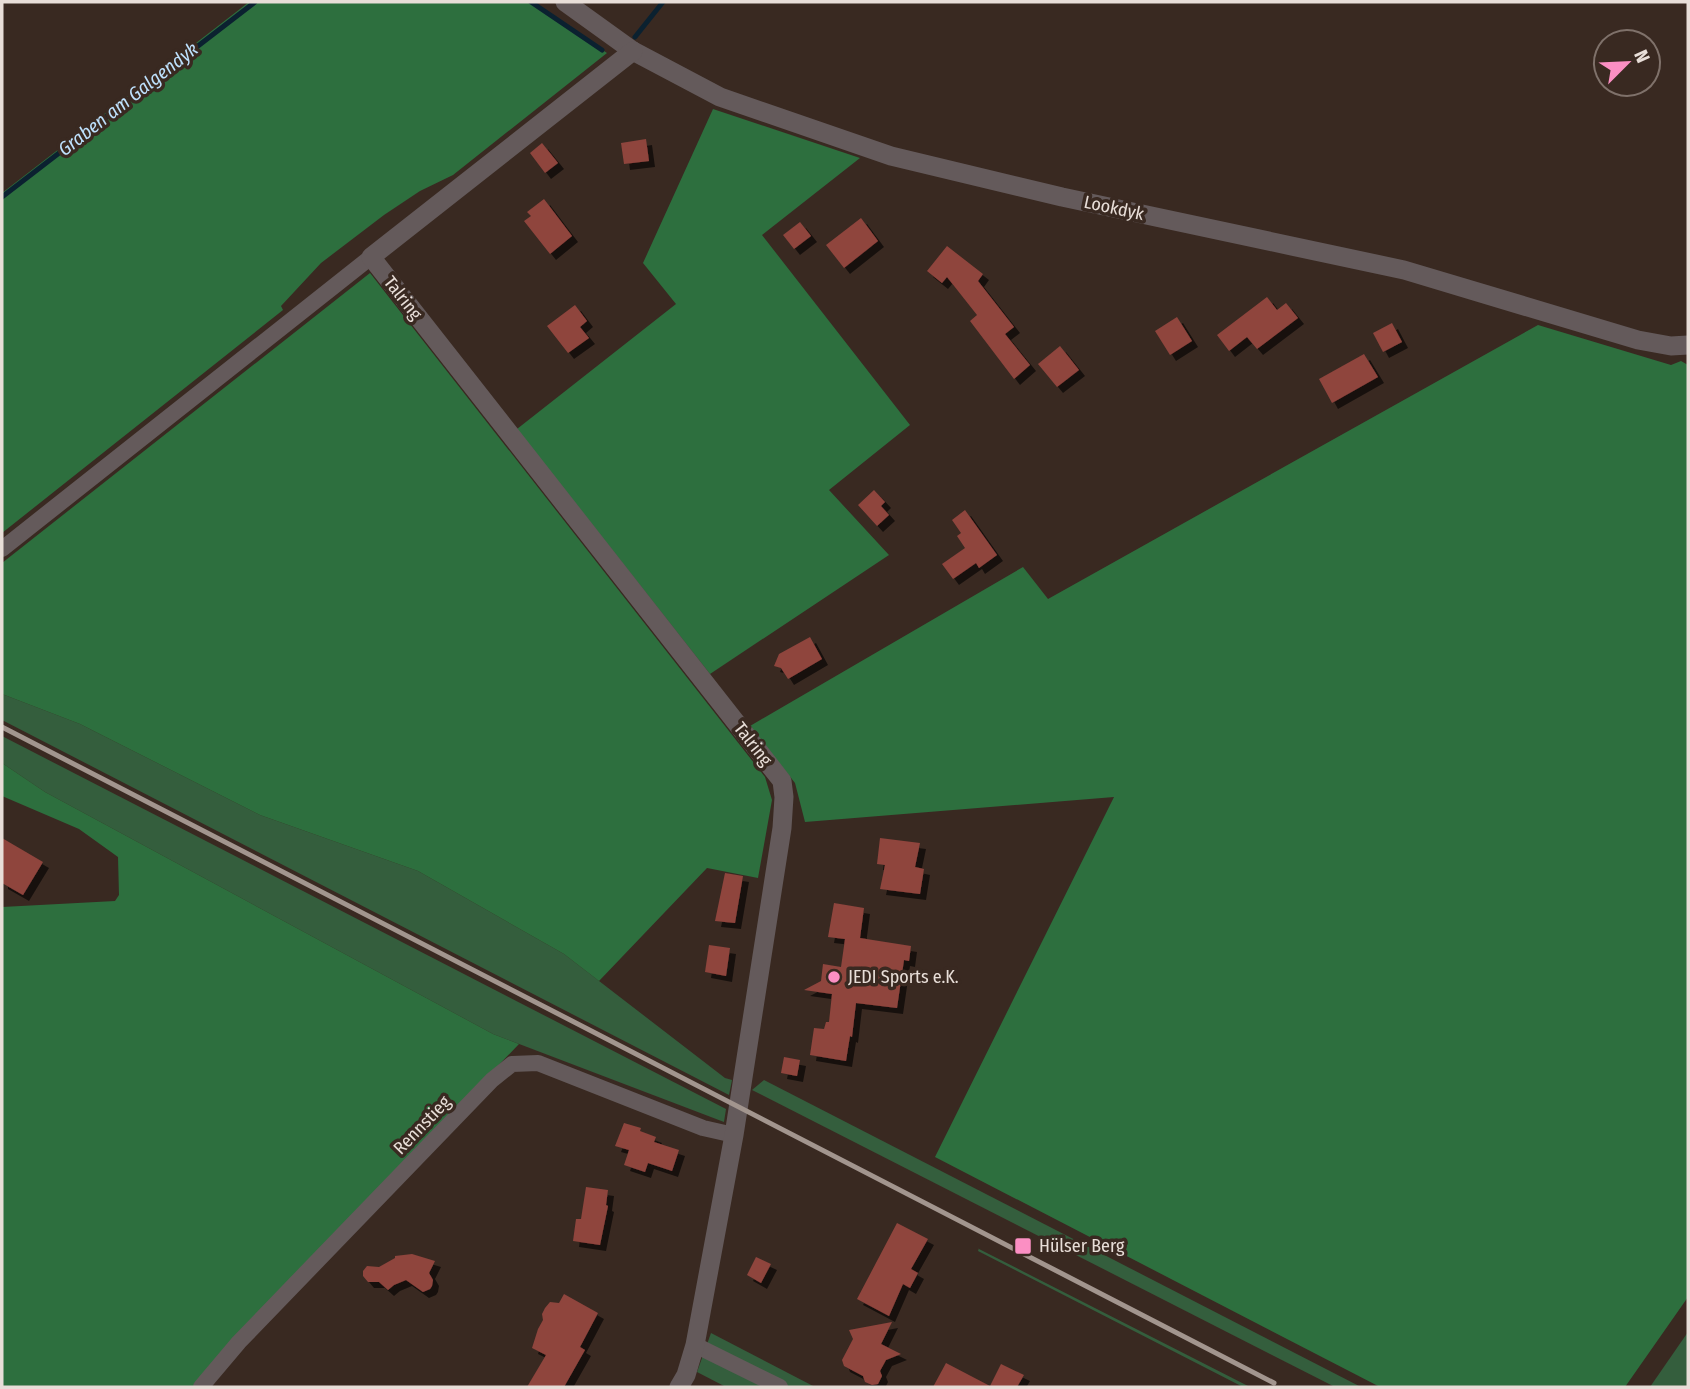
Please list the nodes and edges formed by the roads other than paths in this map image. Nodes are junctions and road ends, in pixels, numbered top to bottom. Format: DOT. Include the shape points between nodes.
graph roads {
  1 [pos="565,2"];
  2 [pos="633,51"];
  3 [pos="371,257"];
  4 [pos="1688,345"];
  5 [pos="2,549"];
  6 [pos="734,1135"];
  7 [pos="695,1345"];
  8 [pos="201,1387"];
  9 [pos="679,1387"];
  10 [pos="780,1387"];
  1 -- 2 [label="street, Lookdyk"];
  2 -- 3 [label="street"];
  2 -- 4 [label="street, Lookdyk" via="720,97 891,156 1404,270 1638,340"];
  3 -- 5 [label="street"];
  3 -- 6 [label="street, Talring" via="782,781 782,828"];
  6 -- 7 [label="street, Talring"];
  6 -- 8 [label="street, Rennstieg" via="703,1128 538,1063 512,1064 249,1332"];
  7 -- 9 [label="street, Talring"];
  7 -- 10 [label="street"];
}
